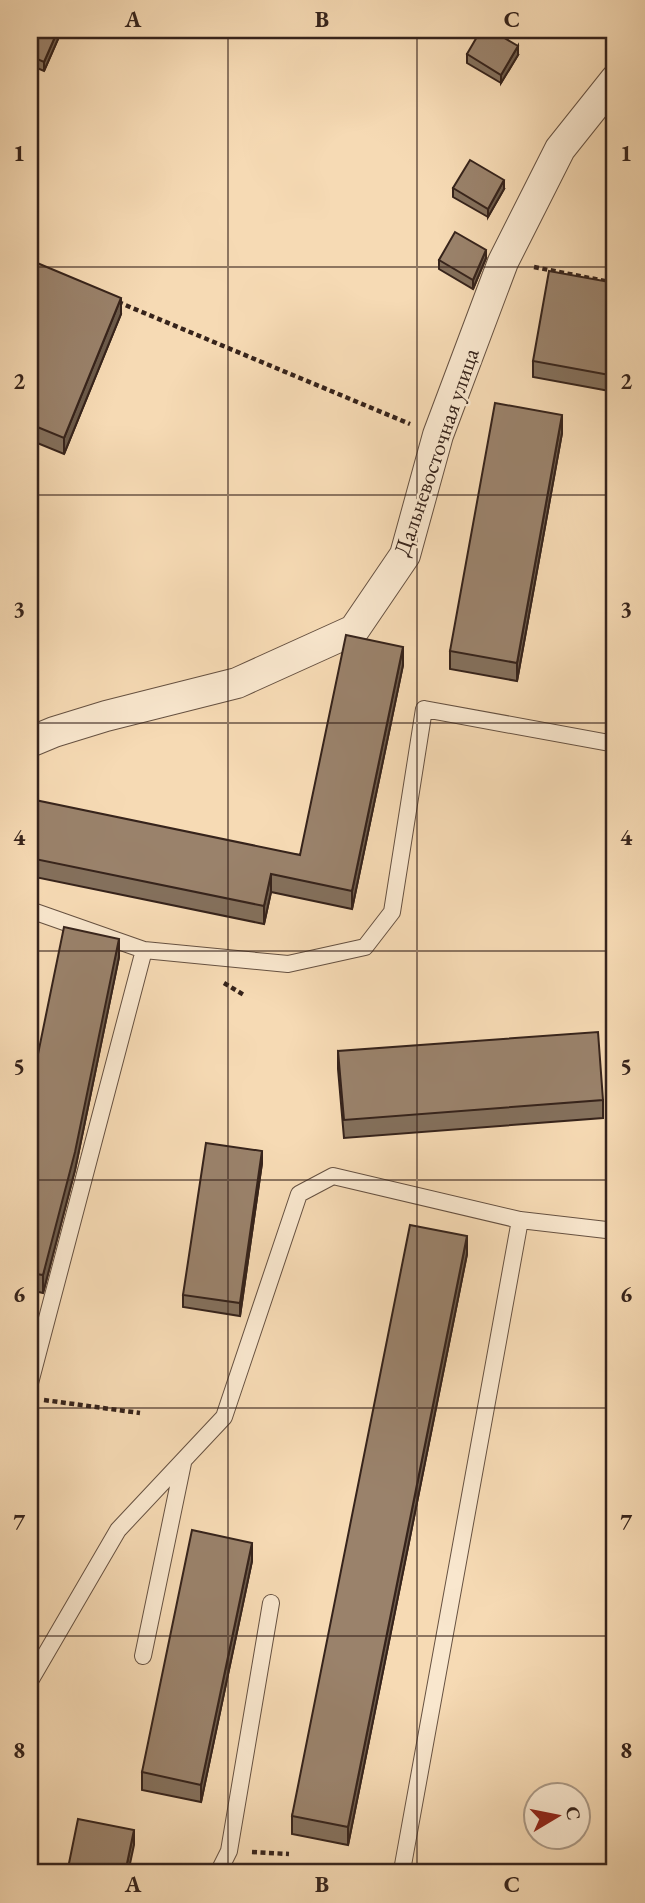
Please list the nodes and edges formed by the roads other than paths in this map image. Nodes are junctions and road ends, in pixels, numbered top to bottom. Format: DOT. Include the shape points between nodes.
graph roads {
  1 [pos="615,80"];
  2 [pos="30,742"];
  3 [pos="615,744"];
  4 [pos="30,910"];
  5 [pos="144,950"];
  6 [pos="520,1220"];
  7 [pos="615,1231"];
  8 [pos="30,1382"];
  9 [pos="183,1461"];
  10 [pos="271,1603"];
  11 [pos="143,1656"];
  12 [pos="30,1681"];
  13 [pos="403,1865"];
  14 [pos="218,1873"];
  1 -- 2 [label="street, Дальневосточная улица" via="560,149 503,262 438,435 405,555 354,630 237,683 106,716"];
  3 -- 5 [label="lane" via="424,709 392,912 365,947 288,964"];
  4 -- 5 [label="lane"];
  5 -- 8 [label="lane"];
  6 -- 7 [label="lane"];
  6 -- 9 [label="lane" via="333,1176 299,1194 224,1417"];
  6 -- 13 [label="lane"];
  9 -- 11 [label="lane"];
  9 -- 12 [label="lane" via="118,1530"];
  10 -- 14 [label="lane" via="229,1851"];
}
